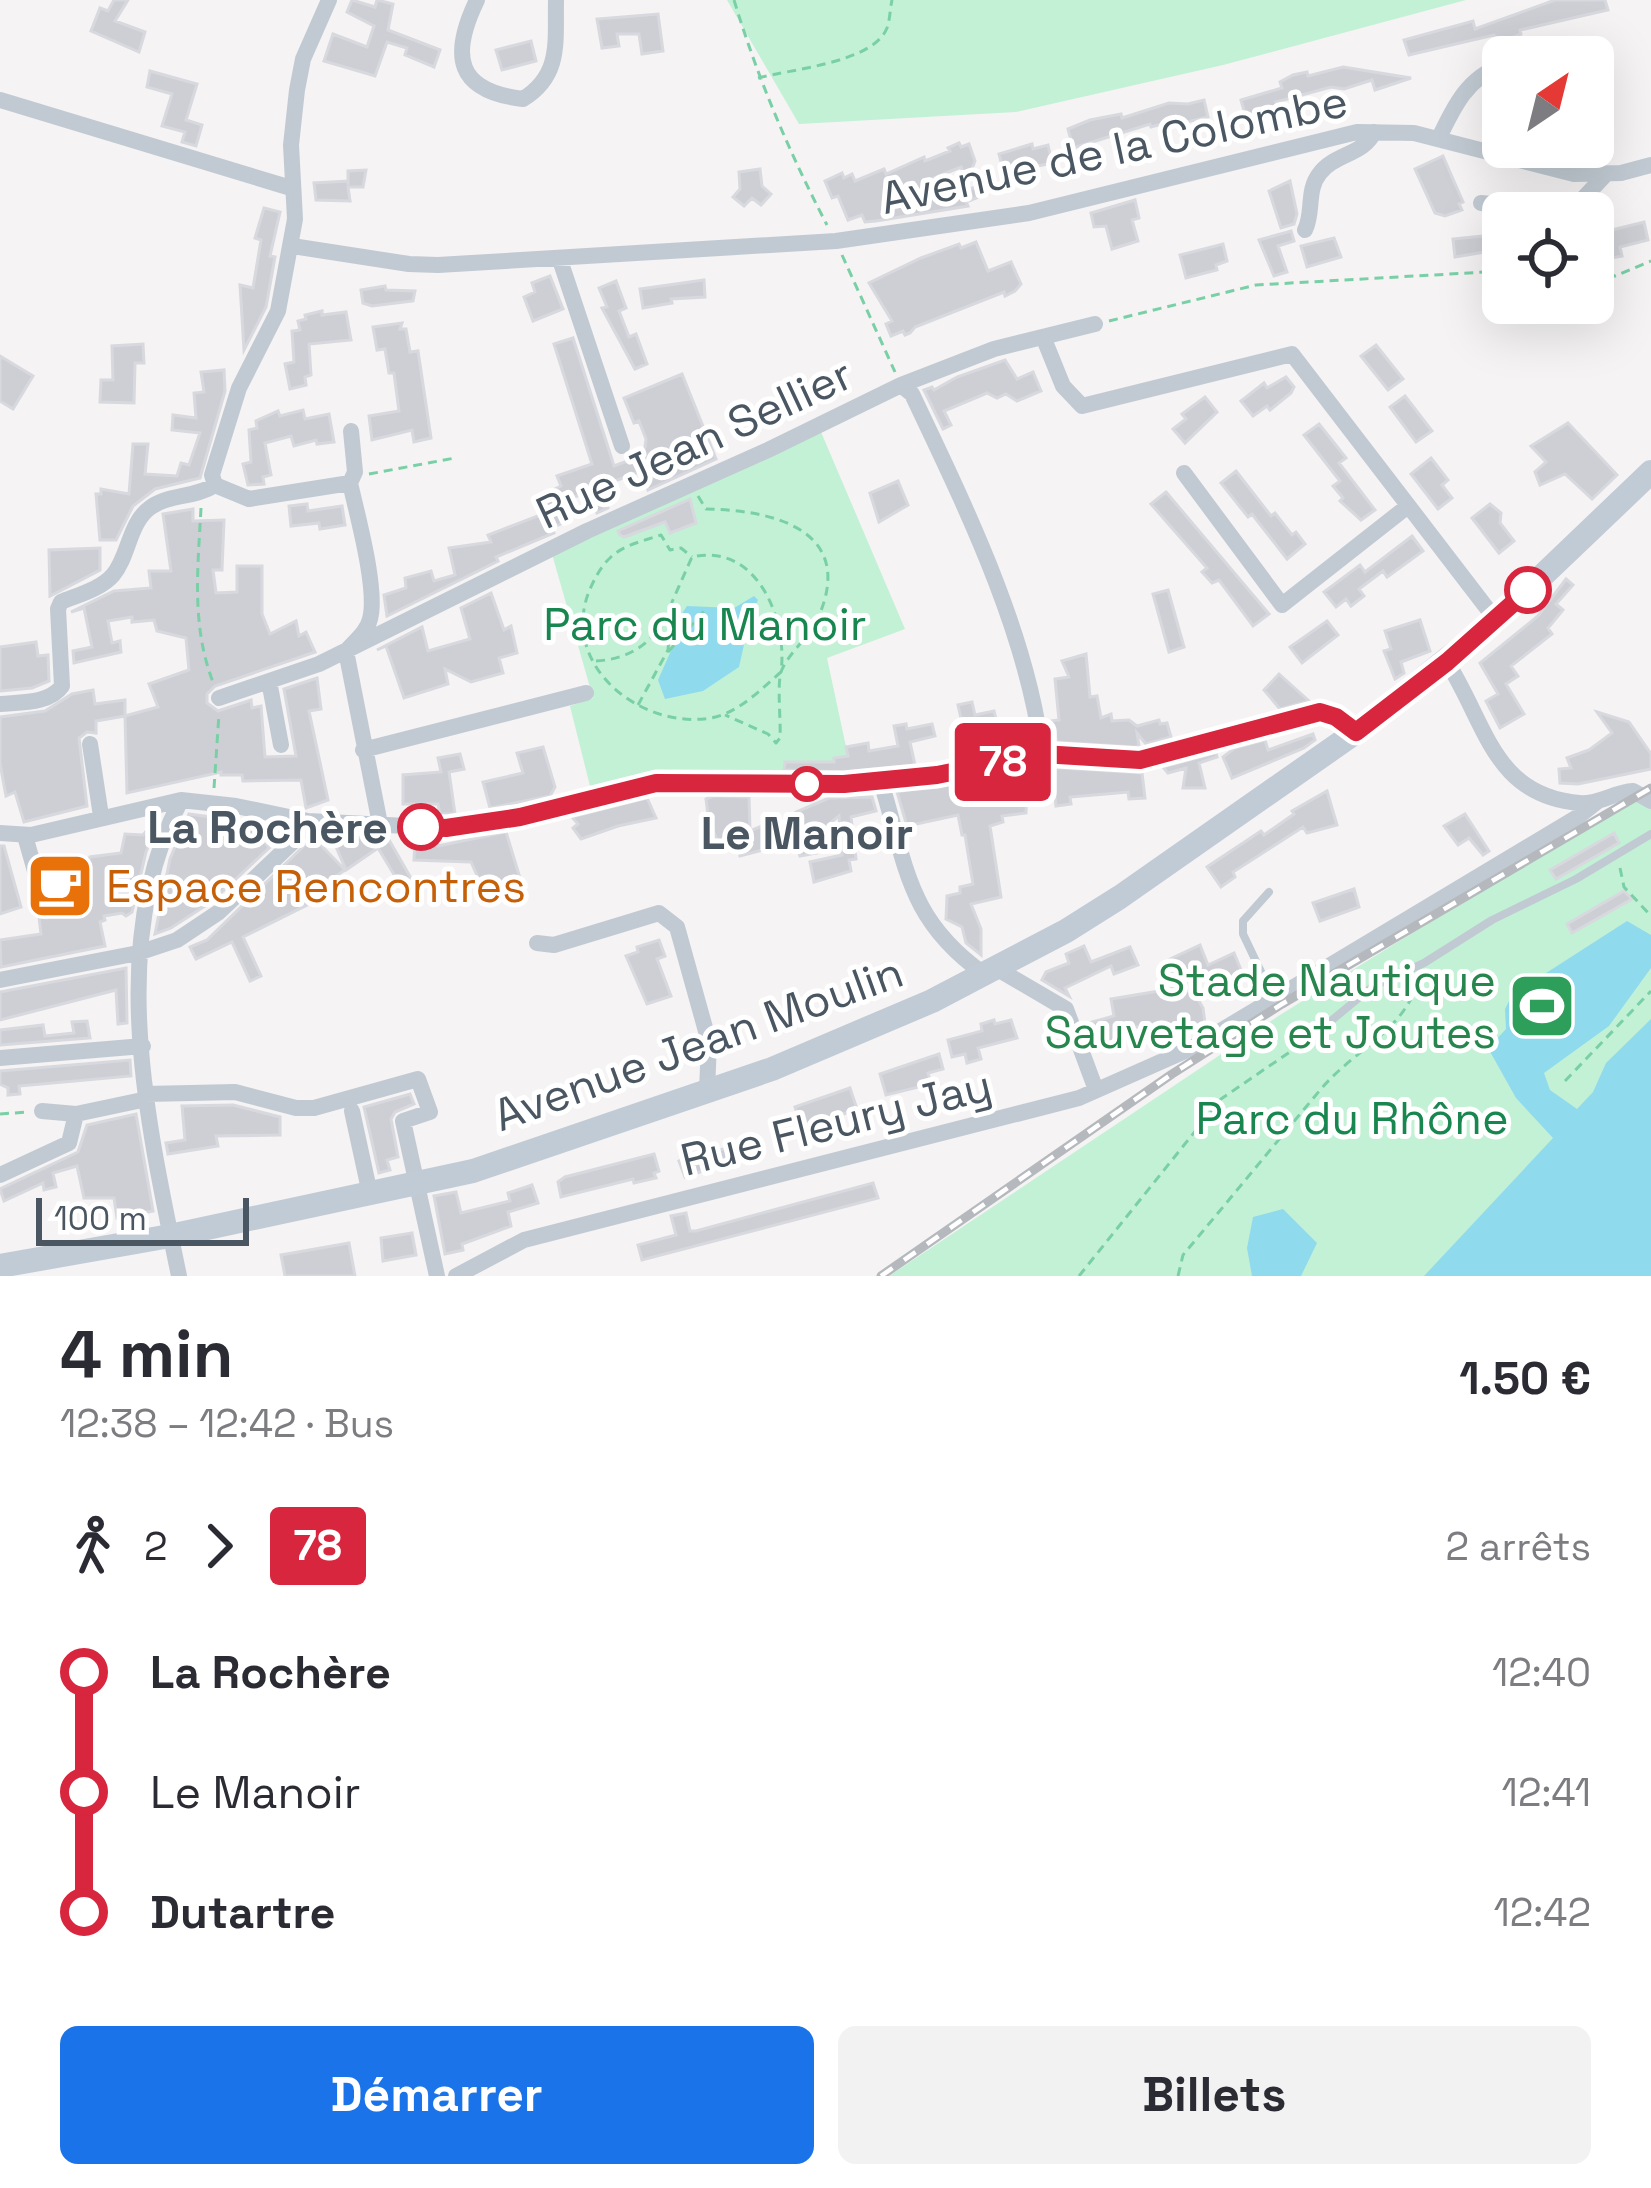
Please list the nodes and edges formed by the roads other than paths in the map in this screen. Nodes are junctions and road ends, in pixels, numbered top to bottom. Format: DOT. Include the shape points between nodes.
graph roads {
  1 [pos="329,0"];
  2 [pos="477,0"];
  3 [pos="556,0"];
  4 [pos="1482,75"];
  5 [pos="0,100"];
  6 [pos="1374,133"];
  7 [pos="1439,138"];
  8 [pos="1651,165"];
  9 [pos="1606,175"];
  10 [pos="291,188"];
  11 [pos="1481,203"];
  12 [pos="1305,230"];
  13 [pos="292,246"];
  14 [pos="560,260"];
  15 [pos="1095,324"];
  16 [pos="1046,344"];
  17 [pos="901,385"];
  18 [pos="351,431"];
  19 [pos="622,446"];
  20 [pos="1651,472"];
  21 [pos="1184,473"];
  22 [pos="352,478"];
  23 [pos="208,490"];
  24 [pos="1408,506"];
  25 [pos="1496,620"];
  26 [pos="346,651"];
  27 [pos="1447,662"];
  28 [pos="269,681"];
  29 [pos="586,693"];
  30 [pos="219,698"];
  31 [pos="0,704"];
  32 [pos="1356,732"];
  33 [pos="90,744"];
  34 [pos="280,745"];
  35 [pos="363,750"];
  36 [pos="1042,754"];
  37 [pos="881,782"];
  38 [pos="181,800"];
  39 [pos="1598,801"];
  40 [pos="1651,801"];
  41 [pos="101,816"];
  42 [pos="308,821"];
  43 [pos="380,824"];
  44 [pos="1,829"];
  45 [pos="1651,834"];
  46 [pos="25,836"];
  47 [pos="1269,892"];
  48 [pos="45,906"];
  49 [pos="537,943"];
  50 [pos="138,953"];
  51 [pos="990,971"];
  52 [pos="0,980"];
  53 [pos="1273,997"];
  54 [pos="1309,1039"];
  55 [pos="710,1042"];
  56 [pos="143,1046"];
  57 [pos="0,1058"];
  58 [pos="736,1081"];
  59 [pos="1096,1090"];
  60 [pos="707,1091"];
  61 [pos="146,1096"];
  62 [pos="42,1111"];
  63 [pos="352,1112"];
  64 [pos="76,1114"];
  65 [pos="0,1175"];
  66 [pos="419,1183"];
  67 [pos="370,1194"];
  68 [pos="170,1236"];
  69 [pos="0,1266"];
  70 [pos="178,1276"];
  71 [pos="437,1276"];
  72 [pos="456,1276"];
  1 -- 10 [label="street" via="303,59"];
  2 -- 3 [label="street" via="461,48 467,76 483,91 523,99 548,79"];
  4 -- 7 [label="street"];
  5 -- 10 [label="street"];
  6 -- 7 [label="street, Avenue de la Colombe"];
  6 -- 12 [label="street" via="1321,170"];
  6 -- 14 [label="street, Avenue de la Colombe" via="1029,213 836,241"];
  7 -- 9 [label="street, Avenue de la Colombe"];
  8 -- 9 [label="street, Avenue de la Colombe"];
  9 -- 11 [label="street, Avenue de la Colombe" via="1579,203"];
  10 -- 13 [label="street"];
  13 -- 14 [label="street, Avenue de la Colombe" via="410,264"];
  13 -- 23 [label="street" via="278,311 239,388"];
  14 -- 19 [label="street"];
  15 -- 17 [label="street" via="994,349"];
  16 -- 24 [label="street" via="1063,386 1082,406 1292,354"];
  17 -- 26 [label="street, Rue Jean Sellier"];
  17 -- 36 [label="street, Rue Jean Sellier" via="912,394 992,575"];
  18 -- 22 [label="street"];
  20 -- 25 [label="main road, Avenue Jean Moulin"];
  21 -- 24 [label="street" via="1282,605"];
  22 -- 23 [label="street" via="249,500"];
  22 -- 26 [label="street" via="372,613"];
  23 -- 31 [label="street" via="155,503 114,574 62,602 58,693"];
  24 -- 25 [label="street"];
  25 -- 27 [label="main road, Avenue Jean Moulin"];
  26 -- 28 [label="street, Rue Jean Sellier"];
  26 -- 35 [label="street"];
  27 -- 32 [label="main road, Avenue Jean Moulin"];
  27 -- 39 [label="street" via="1514,780 1533,793"];
  28 -- 30 [label="street, Rue Jean Sellier"];
  28 -- 34 [label="street"];
  29 -- 35 [label="street"];
  32 -- 36 [label="street" via="1320,712 1140,760"];
  32 -- 51 [label="main road, Avenue Jean Moulin" via="1120,897"];
  33 -- 41 [label="street"];
  35 -- 43 [label="street"];
  36 -- 37 [label="street"];
  37 -- 43 [label="street" via="656,783 446,828"];
  37 -- 51 [label="street" via="927,920 950,949"];
  38 -- 41 [label="street"];
  38 -- 42 [label="street"];
  38 -- 50 [label="street" via="149,880"];
  39 -- 40 [label="street" via="1633,790"];
  39 -- 53 [label="street, Rue Fleury Jay"];
  41 -- 46 [label="street"];
  42 -- 43 [label="street"];
  42 -- 50 [label="street" via="202,926"];
  44 -- 46 [label="street"];
  45 -- 54 [label="lane" via="1372,987"];
  46 -- 48 [label="street"];
  47 -- 53 [label="lane" via="1243,921"];
  49 -- 55 [label="street" via="554,945 659,913 671,918"];
  50 -- 52 [label="street"];
  50 -- 56 [label="street"];
  51 -- 58 [label="main road, Avenue Jean Moulin"];
  51 -- 59 [label="street" via="1066,1010"];
  53 -- 59 [label="street, Rue Fleury Jay" via="1192,1048"];
  55 -- 58 [label="street"];
  55 -- 60 [label="street"];
  56 -- 57 [label="street"];
  56 -- 61 [label="street"];
  58 -- 60 [label="main road, Avenue Jean Moulin"];
  59 -- 72 [label="street, Rue Fleury Jay" via="524,1240"];
  60 -- 66 [label="main road, Avenue Jean Moulin"];
  61 -- 64 [label="street"];
  61 -- 66 [label="street" via="235,1092 314,1108 418,1079 430,1112 403,1121"];
  61 -- 68 [label="street"];
  62 -- 64 [label="street"];
  63 -- 67 [label="street"];
  64 -- 65 [label="street" via="69,1142"];
  66 -- 67 [label="main road, Avenue Jean Moulin"];
  66 -- 71 [label="street"];
  67 -- 68 [label="main road, Avenue Jean Moulin"];
  68 -- 69 [label="main road, Avenue Jean Moulin"];
  68 -- 70 [label="street"];
}
